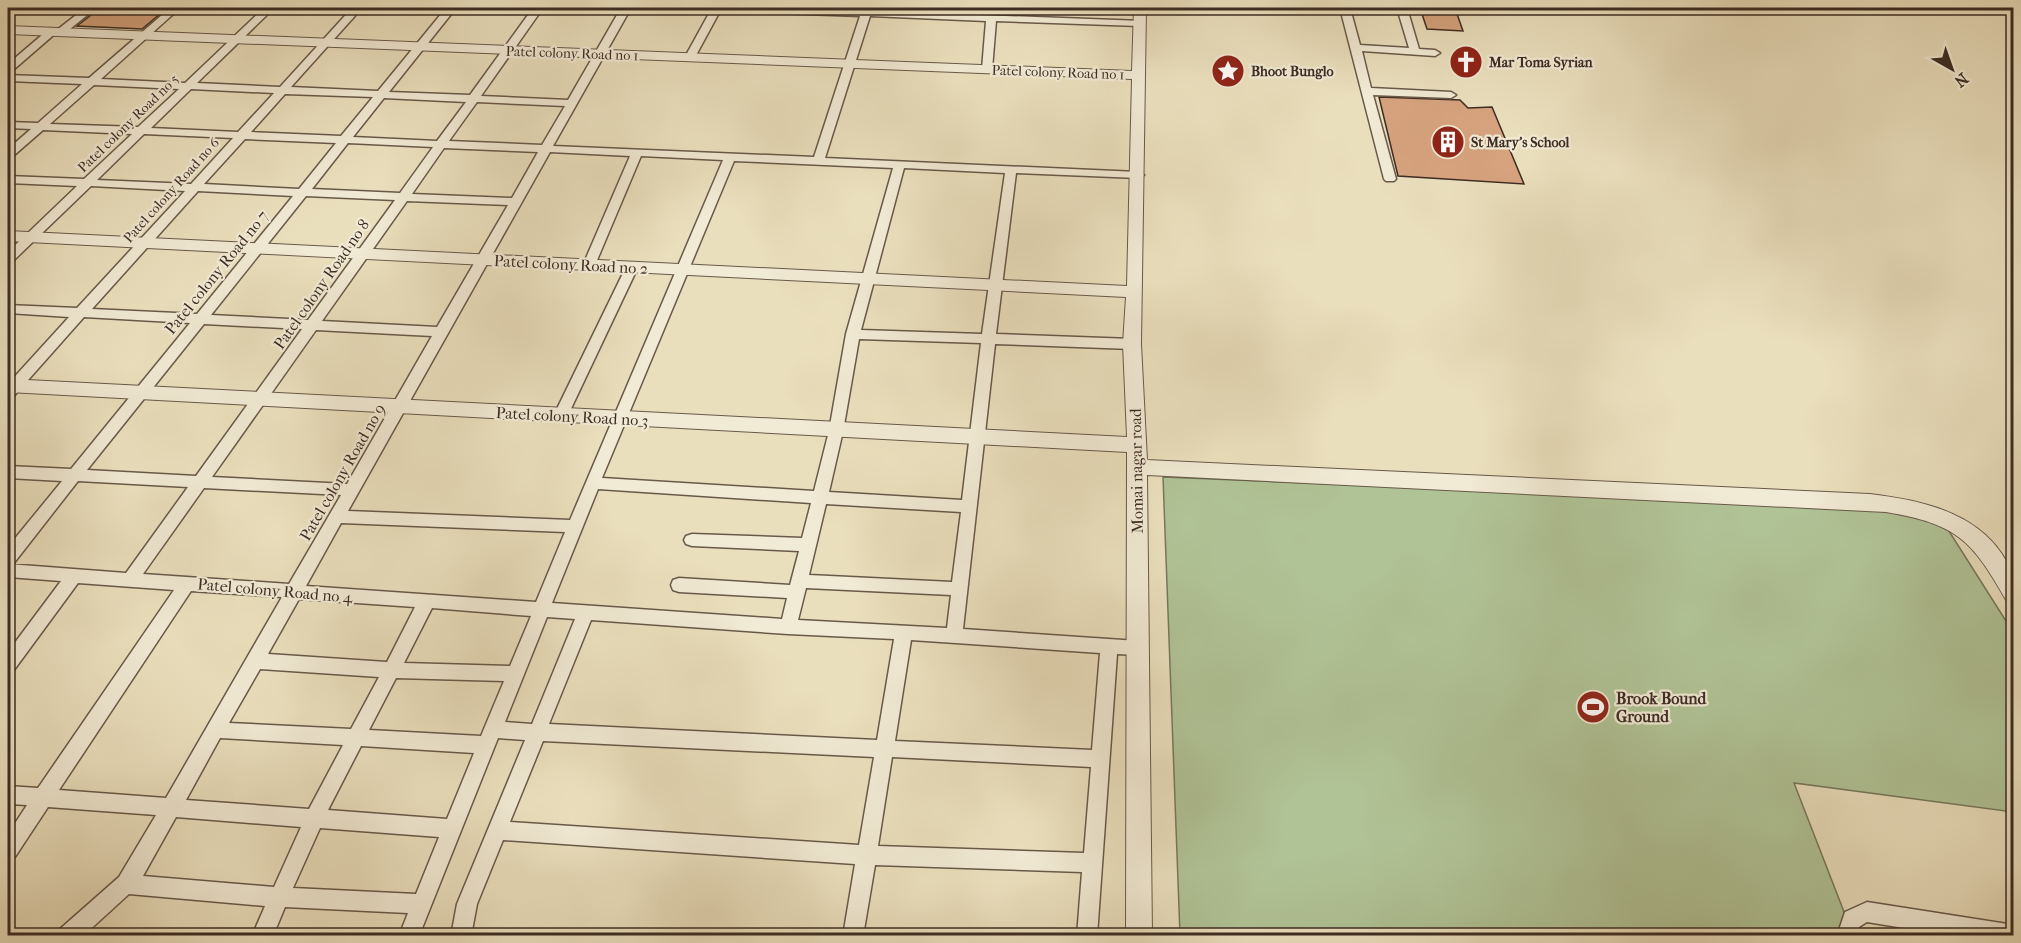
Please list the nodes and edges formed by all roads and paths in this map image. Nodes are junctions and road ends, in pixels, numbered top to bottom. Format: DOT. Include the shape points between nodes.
graph roads {
  1 [pos="91,8"];
  2 [pos="175,8"];
  3 [pos="269,8"];
  4 [pos="357,8"];
  5 [pos="452,8"];
  6 [pos="538,8"];
  7 [pos="626,8"];
  8 [pos="1345,8"];
  9 [pos="1402,8"];
  10 [pos="867,10"];
  11 [pos="1140,15"];
  12 [pos="991,18"];
  13 [pos="8,30"];
  14 [pos="57,31"];
  15 [pos="144,35"];
  16 [pos="236,39"];
  17 [pos="325,43"];
  18 [pos="419,46"];
  19 [pos="1356,48"];
  20 [pos="507,50"];
  21 [pos="1415,51"];
  22 [pos="1435,52"];
  23 [pos="600,54"];
  24 [pos="690,57"];
  25 [pos="849,64"];
  26 [pos="8,69"];
  27 [pos="987,69"];
  28 [pos="1137,75"];
  29 [pos="8,78"];
  30 [pos="90,81"];
  31 [pos="187,86"];
  32 [pos="282,90"];
  33 [pos="1367,91"];
  34 [pos="381,94"];
  35 [pos="1451,95"];
  36 [pos="473,98"];
  37 [pos="572,103"];
  38 [pos="8,125"];
  39 [pos="40,126"];
  40 [pos="141,131"];
  41 [pos="241,135"];
  42 [pos="344,140"];
  43 [pos="440,144"];
  44 [pos="546,149"];
  45 [pos="637,153"];
  46 [pos="8,154"];
  47 [pos="730,157"];
  48 [pos="818,161"];
  49 [pos="899,165"];
  50 [pos="1011,169"];
  51 [pos="1138,175"];
  52 [pos="8,179"];
  53 [pos="1390,179"];
  54 [pos="86,183"];
  55 [pos="194,187"];
  56 [pos="302,192"];
  57 [pos="403,196"];
  58 [pos="516,202"];
  59 [pos="8,236"];
  60 [pos="31,237"];
  61 [pos="144,243"];
  62 [pos="257,248"];
  63 [pos="362,253"];
  64 [pos="8,259"];
  65 [pos="483,259"];
  66 [pos="589,265"];
  67 [pos="632,267"];
  68 [pos="684,270"];
  69 [pos="868,278"];
  70 [pos="993,285"];
  71 [pos="1135,292"];
  72 [pos="8,309"];
  73 [pos="80,313"];
  74 [pos="200,319"];
  75 [pos="312,324"];
  76 [pos="442,332"];
  77 [pos="853,334"];
  78 [pos="989,340"];
  79 [pos="1132,344"];
  80 [pos="10,389"];
  81 [pos="140,393"];
  82 [pos="259,399"];
  83 [pos="400,406"];
  84 [pos="561,415"];
  85 [pos="619,418"];
  86 [pos="836,430"];
  87 [pos="978,436"];
  88 [pos="1137,457"];
  89 [pos="8,472"];
  90 [pos="73,476"];
  91 [pos="201,482"];
  92 [pos="592,483"];
  93 [pos="352,490"];
  94 [pos="819,498"];
  95 [pos="970,507"];
  96 [pos="337,517"];
  97 [pos="574,526"];
  98 [pos="692,540"];
  99 [pos="808,545"];
  100 [pos="8,558"];
  101 [pos="8,572"];
  102 [pos="2013,572"];
  103 [pos="74,576"];
  104 [pos="130,580"];
  105 [pos="187,583"];
  106 [pos="678,585"];
  107 [pos="798,587"];
  108 [pos="960,590"];
  109 [pos="295,591"];
  110 [pos="2013,594"];
  111 [pos="426,603"];
  112 [pos="543,609"];
  113 [pos="586,612"];
  114 [pos="788,627"];
  115 [pos="904,632"];
  116 [pos="954,636"];
  117 [pos="1109,646"];
  118 [pos="1138,648"];
  119 [pos="255,661"];
  120 [pos="8,665"];
  121 [pos="393,670"];
  122 [pos="516,674"];
  123 [pos="216,730"];
  124 [pos="537,732"];
  125 [pos="490,737"];
  126 [pos="357,739"];
  127 [pos="884,750"];
  128 [pos="1100,759"];
  129 [pos="8,795"];
  130 [pos="40,799"];
  131 [pos="172,806"];
  132 [pos="315,817"];
  133 [pos="451,830"];
  134 [pos="497,830"];
  135 [pos="8,850"];
  136 [pos="867,855"];
  137 [pos="1092,863"];
  138 [pos="126,884"];
  139 [pos="280,897"];
  140 [pos="421,904"];
  141 [pos="1943,929"];
  142 [pos="2013,934"];
  143 [pos="67,936"];
  144 [pos="262,936"];
  145 [pos="410,936"];
  146 [pos="461,936"];
  147 [pos="853,936"];
  148 [pos="1087,936"];
  149 [pos="1139,936"];
  150 [pos="1847,936"];
  1 -- 14 [label="street"];
  2 -- 15 [label="street"];
  3 -- 16 [label="street, Patel colony Road no 5"];
  4 -- 17 [label="street, Patel colony Road no 6"];
  5 -- 18 [label="street, Patel colony Road no 7"];
  6 -- 20 [label="street, Patel colony Road no 8"];
  7 -- 23 [label="street, Patel colony Road no 9"];
  8 -- 19 [label="street"];
  9 -- 21 [label="street"];
  10 -- 12 [label="street"];
  10 -- 24 [label="street" via="717,8"];
  10 -- 25 [label="street"];
  11 -- 12 [label="street"];
  11 -- 28 [label="street, Momai nagar road"];
  12 -- 27 [label="street"];
  13 -- 14 [label="street, Patel colony Road no 1"];
  14 -- 15 [label="street, Patel colony Road no 1"];
  14 -- 26 [label="street"];
  15 -- 16 [label="street, Patel colony Road no 1"];
  15 -- 30 [label="street"];
  16 -- 17 [label="street, Patel colony Road no 1"];
  16 -- 31 [label="street, Patel colony Road no 5"];
  17 -- 18 [label="street, Patel colony Road no 1"];
  17 -- 32 [label="street, Patel colony Road no 6"];
  18 -- 20 [label="street, Patel colony Road no 1"];
  18 -- 34 [label="street, Patel colony Road no 7"];
  19 -- 21 [label="street"];
  19 -- 33 [label="street"];
  20 -- 23 [label="street, Patel colony Road no 1"];
  20 -- 36 [label="street, Patel colony Road no 8"];
  21 -- 22 [label="street"];
  23 -- 24 [label="street, Patel colony Road no 1"];
  23 -- 37 [label="street, Patel colony Road no 9"];
  24 -- 25 [label="street, Patel colony Road no 1"];
  25 -- 27 [label="street, Patel colony Road no 1"];
  25 -- 48 [label="street"];
  27 -- 28 [label="street, Patel colony Road no 1"];
  28 -- 51 [label="street, Momai nagar road"];
  29 -- 30 [label="street"];
  30 -- 31 [label="street"];
  30 -- 39 [label="street"];
  31 -- 32 [label="street"];
  31 -- 40 [label="street, Patel colony Road no 5"];
  32 -- 34 [label="street"];
  32 -- 41 [label="street, Patel colony Road no 6"];
  33 -- 35 [label="street"];
  33 -- 53 [label="street"];
  34 -- 36 [label="street"];
  34 -- 42 [label="street, Patel colony Road no 7"];
  36 -- 37 [label="street"];
  36 -- 43 [label="street, Patel colony Road no 8"];
  37 -- 44 [label="street, Patel colony Road no 9"];
  38 -- 39 [label="street"];
  39 -- 40 [label="street"];
  39 -- 46 [label="street"];
  40 -- 41 [label="street"];
  40 -- 54 [label="street, Patel colony Road no 5"];
  41 -- 42 [label="street"];
  41 -- 55 [label="street, Patel colony Road no 6"];
  42 -- 43 [label="street"];
  42 -- 56 [label="street, Patel colony Road no 7"];
  43 -- 44 [label="street"];
  43 -- 57 [label="street, Patel colony Road no 8"];
  44 -- 45 [label="street"];
  44 -- 58 [label="street, Patel colony Road no 9"];
  45 -- 47 [label="street"];
  45 -- 66 [label="street"];
  47 -- 48 [label="street"];
  47 -- 68 [label="street"];
  48 -- 49 [label="street"];
  49 -- 50 [label="street"];
  49 -- 69 [label="street"];
  50 -- 51 [label="street"];
  50 -- 70 [label="street"];
  51 -- 71 [label="street, Momai nagar road"];
  52 -- 54 [label="street"];
  54 -- 55 [label="street"];
  54 -- 60 [label="street, Patel colony Road no 5"];
  55 -- 56 [label="street"];
  55 -- 61 [label="street, Patel colony Road no 6"];
  56 -- 57 [label="street"];
  56 -- 62 [label="street, Patel colony Road no 7"];
  57 -- 58 [label="street"];
  57 -- 63 [label="street, Patel colony Road no 8"];
  58 -- 65 [label="street, Patel colony Road no 9"];
  59 -- 60 [label="street, Patel colony Road no 2"];
  60 -- 61 [label="street, Patel colony Road no 2"];
  60 -- 64 [label="street, Patel colony Road no 5"];
  61 -- 62 [label="street, Patel colony Road no 2"];
  61 -- 73 [label="street, Patel colony Road no 6"];
  62 -- 63 [label="street, Patel colony Road no 2"];
  62 -- 74 [label="street, Patel colony Road no 7"];
  63 -- 65 [label="street, Patel colony Road no 2"];
  63 -- 75 [label="street, Patel colony Road no 8"];
  65 -- 66 [label="street, Patel colony Road no 2"];
  65 -- 76 [label="street, Patel colony Road no 9"];
  66 -- 67 [label="street, Patel colony Road no 2"];
  67 -- 68 [label="street, Patel colony Road no 2"];
  67 -- 84 [label="street"];
  68 -- 69 [label="street, Patel colony Road no 2"];
  68 -- 85 [label="street"];
  69 -- 70 [label="street, Patel colony Road no 2"];
  69 -- 77 [label="street"];
  70 -- 71 [label="street, Patel colony Road no 2"];
  70 -- 78 [label="street"];
  71 -- 79 [label="street, Momai nagar road"];
  72 -- 73 [label="street"];
  73 -- 74 [label="street"];
  73 -- 80 [label="street, Patel colony Road no 6"];
  74 -- 75 [label="street"];
  74 -- 81 [label="street, Patel colony Road no 7"];
  75 -- 76 [label="street"];
  75 -- 82 [label="street, Patel colony Road no 8"];
  76 -- 83 [label="street, Patel colony Road no 9"];
  77 -- 78 [label="street"];
  77 -- 86 [label="street"];
  78 -- 79 [label="street"];
  78 -- 87 [label="street"];
  79 -- 88 [label="street, Momai nagar road"];
  80 -- 81 [label="street, Patel colony Road no 3"];
  81 -- 82 [label="street, Patel colony Road no 3"];
  81 -- 90 [label="street, Patel colony Road no 7"];
  82 -- 83 [label="street, Patel colony Road no 3"];
  82 -- 91 [label="street, Patel colony Road no 8"];
  83 -- 84 [label="street, Patel colony Road no 3"];
  83 -- 93 [label="street, Patel colony Road no 9"];
  84 -- 85 [label="street, Patel colony Road no 3"];
  85 -- 86 [label="street, Patel colony Road no 3"];
  85 -- 92 [label="street"];
  86 -- 87 [label="street, Patel colony Road no 3"];
  86 -- 94 [label="street"];
  87 -- 88 [label="street, Patel colony Road no 3"];
  87 -- 95 [label="street"];
  88 -- 102 [label="street" via="1911,496 1951,508 1971,520 1987,535"];
  88 -- 110 [label="street" via="1902,506 1942,517 1973,537 1986,549"];
  88 -- 118 [label="street, Momai nagar road"];
  89 -- 90 [label="street"];
  90 -- 91 [label="street"];
  90 -- 100 [label="street, Patel colony Road no 7"];
  91 -- 93 [label="street"];
  91 -- 104 [label="street, Patel colony Road no 8"];
  92 -- 94 [label="street"];
  92 -- 97 [label="street"];
  93 -- 96 [label="street, Patel colony Road no 9"];
  94 -- 95 [label="street"];
  94 -- 99 [label="street"];
  95 -- 108 [label="street"];
  96 -- 97 [label="street"];
  96 -- 109 [label="street, Patel colony Road no 9"];
  97 -- 112 [label="street"];
  98 -- 99 [label="street"];
  99 -- 107 [label="street"];
  101 -- 103 [label="street, Patel colony Road no 4"];
  103 -- 104 [label="street, Patel colony Road no 4"];
  103 -- 120 [label="street"];
  104 -- 105 [label="street, Patel colony Road no 4"];
  105 -- 109 [label="street, Patel colony Road no 4"];
  105 -- 130 [label="street"];
  106 -- 107 [label="street"];
  107 -- 108 [label="street"];
  107 -- 114 [label="street"];
  108 -- 116 [label="street"];
  109 -- 111 [label="street, Patel colony Road no 4"];
  109 -- 119 [label="street, Patel colony Road no 9"];
  111 -- 112 [label="street, Patel colony Road no 4"];
  111 -- 121 [label="street"];
  112 -- 113 [label="street, Patel colony Road no 4"];
  112 -- 122 [label="street"];
  113 -- 114 [label="street, Patel colony Road no 4"];
  113 -- 124 [label="street"];
  114 -- 115 [label="street, Patel colony Road no 4"];
  115 -- 116 [label="street, Patel colony Road no 4"];
  115 -- 127 [label="street"];
  116 -- 117 [label="street, Patel colony Road no 4"];
  117 -- 118 [label="street, Patel colony Road no 4"];
  117 -- 128 [label="street"];
  118 -- 149 [label="street, Momai nagar road"];
  119 -- 121 [label="street"];
  119 -- 123 [label="street, Patel colony Road no 9"];
  121 -- 122 [label="street"];
  121 -- 126 [label="street"];
  122 -- 125 [label="street"];
  123 -- 126 [label="street"];
  123 -- 131 [label="street, Patel colony Road no 9"];
  124 -- 125 [label="street"];
  124 -- 127 [label="street"];
  124 -- 134 [label="street"];
  125 -- 126 [label="street"];
  125 -- 133 [label="street"];
  126 -- 132 [label="street"];
  127 -- 128 [label="street"];
  127 -- 136 [label="street"];
  128 -- 137 [label="street"];
  129 -- 130 [label="street"];
  130 -- 131 [label="street"];
  130 -- 135 [label="street"];
  131 -- 132 [label="street"];
  131 -- 138 [label="street, Patel colony Road no 9"];
  132 -- 133 [label="street"];
  132 -- 139 [label="street"];
  133 -- 140 [label="street"];
  134 -- 136 [label="street"];
  134 -- 146 [label="street" via="466,904"];
  136 -- 137 [label="street"];
  136 -- 147 [label="street"];
  137 -- 148 [label="street"];
  138 -- 139 [label="street"];
  138 -- 143 [label="street, Patel colony Road no 9"];
  139 -- 140 [label="street"];
  139 -- 144 [label="street"];
  140 -- 145 [label="street"];
  141 -- 142 [label="street"];
  141 -- 150 [label="street" via="1867,912 1850,922"];
}
